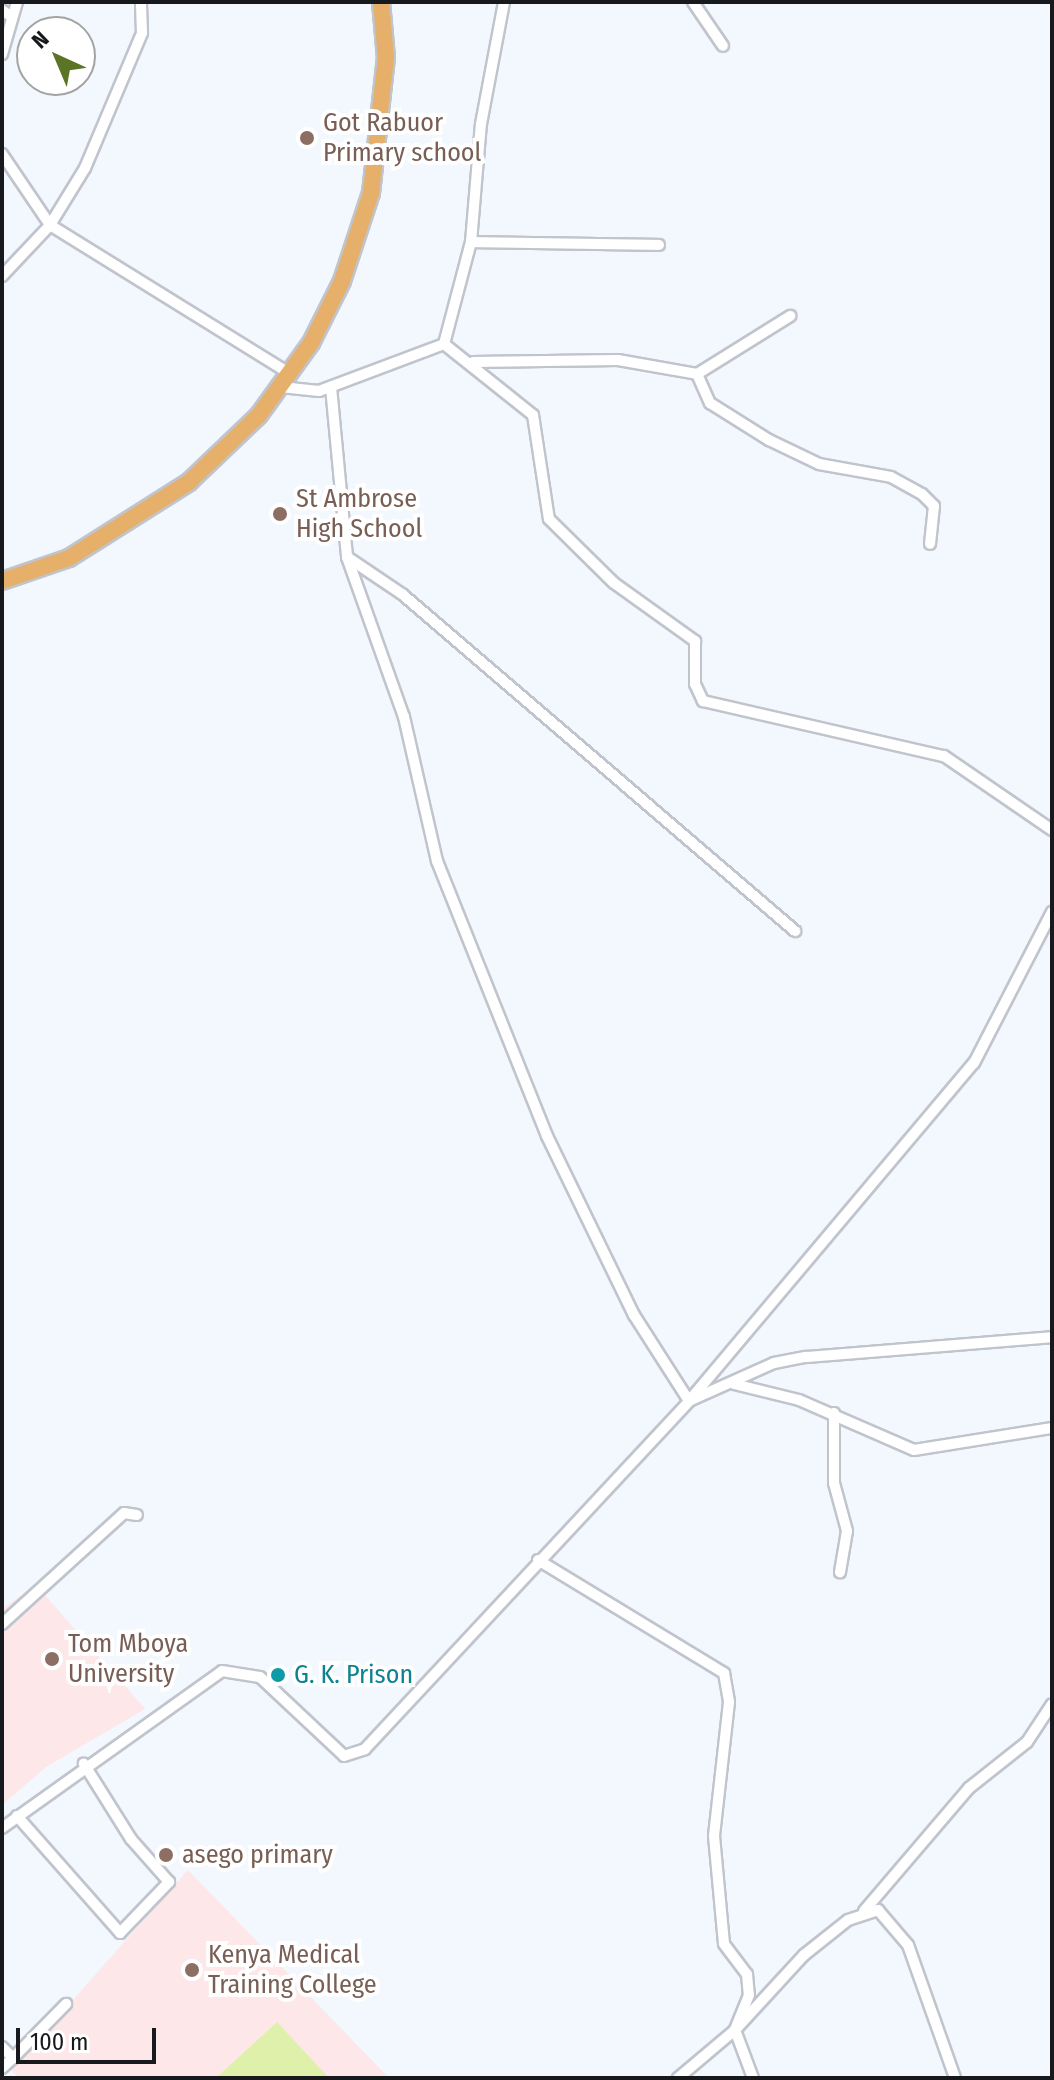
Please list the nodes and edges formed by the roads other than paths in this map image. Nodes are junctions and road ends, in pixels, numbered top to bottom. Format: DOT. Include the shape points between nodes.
graph roads {
  1 [pos="17,2"];
  2 [pos="141,2"];
  3 [pos="381,2"];
  4 [pos="504,2"];
  5 [pos="693,2"];
  6 [pos="2,10"];
  7 [pos="12,17"];
  8 [pos="723,46"];
  9 [pos="2,54"];
  10 [pos="2,154"];
  11 [pos="50,225"];
  12 [pos="471,242"];
  13 [pos="659,245"];
  14 [pos="2,276"];
  15 [pos="790,316"];
  16 [pos="444,344"];
  17 [pos="473,362"];
  18 [pos="697,374"];
  19 [pos="286,380"];
  20 [pos="331,387"];
  21 [pos="930,544"];
  22 [pos="347,557"];
  23 [pos="2,581"];
  24 [pos="1052,830"];
  25 [pos="1052,912"];
  26 [pos="795,931"];
  27 [pos="1052,1337"];
  28 [pos="734,1384"];
  29 [pos="689,1401"];
  30 [pos="834,1413"];
  31 [pos="1052,1428"];
  32 [pos="137,1515"];
  33 [pos="538,1560"];
  34 [pos="840,1572"];
  35 [pos="2,1624"];
  36 [pos="1052,1704"];
  37 [pos="84,1764"];
  38 [pos="17,1816"];
  39 [pos="2,1828"];
  40 [pos="864,1911"];
  41 [pos="66,2004"];
  42 [pos="735,2030"];
  43 [pos="2,2047"];
  44 [pos="13,2058"];
  45 [pos="2,2068"];
  46 [pos="678,2078"];
  47 [pos="753,2078"];
  48 [pos="955,2078"];
  1 -- 7 [label="street"];
  2 -- 11 [label="street" via="142,33 104,129"];
  3 -- 19 [label="highway" via="383,107 371,193 342,281"];
  4 -- 12 [label="street" via="481,124"];
  5 -- 8 [label="street"];
  6 -- 7 [label="street"];
  7 -- 9 [label="street"];
  10 -- 11 [label="street"];
  11 -- 14 [label="street"];
  11 -- 19 [label="street"];
  12 -- 13 [label="street"];
  12 -- 16 [label="street"];
  15 -- 18 [label="street"];
  16 -- 17 [label="street"];
  16 -- 20 [label="street"];
  17 -- 18 [label="street" via="618,360"];
  17 -- 24 [label="street" via="539,424 549,519 614,583 695,641 703,701 944,756"];
  18 -- 21 [label="street" via="710,403 769,440 819,464 891,477 922,494 934,506"];
  19 -- 20 [label="street"];
  19 -- 23 [label="highway" via="189,482 69,558"];
  20 -- 22 [label="street"];
  22 -- 26 [label="street" via="402,594"];
  22 -- 29 [label="street" via="404,717 437,861 547,1136 634,1315"];
  25 -- 29 [label="street" via="974,1063"];
  27 -- 28 [label="street" via="806,1357"];
  28 -- 29 [label="street"];
  28 -- 30 [label="street"];
  29 -- 33 [label="street"];
  30 -- 31 [label="street" via="932,1451"];
  30 -- 34 [label="street" via="834,1483 847,1531"];
  32 -- 35 [label="street" via="124,1513"];
  33 -- 37 [label="street" via="354,1756 325,1742 260,1677 222,1671"];
  33 -- 42 [label="street" via="724,1673 729,1715 714,1836 724,1944 747,1974 749,1995"];
  36 -- 40 [label="street" via="1027,1742 969,1788"];
  37 -- 38 [label="street"];
  37 -- 38 [label="street" via="131,1839 169,1882 120,1933"];
  38 -- 39 [label="street"];
  40 -- 42 [label="street" via="804,1955"];
  40 -- 48 [label="street" via="878,1910 908,1945"];
  41 -- 44 [label="street"];
  42 -- 46 [label="street"];
  42 -- 47 [label="street"];
  43 -- 44 [label="street"];
  44 -- 45 [label="street"];
}
